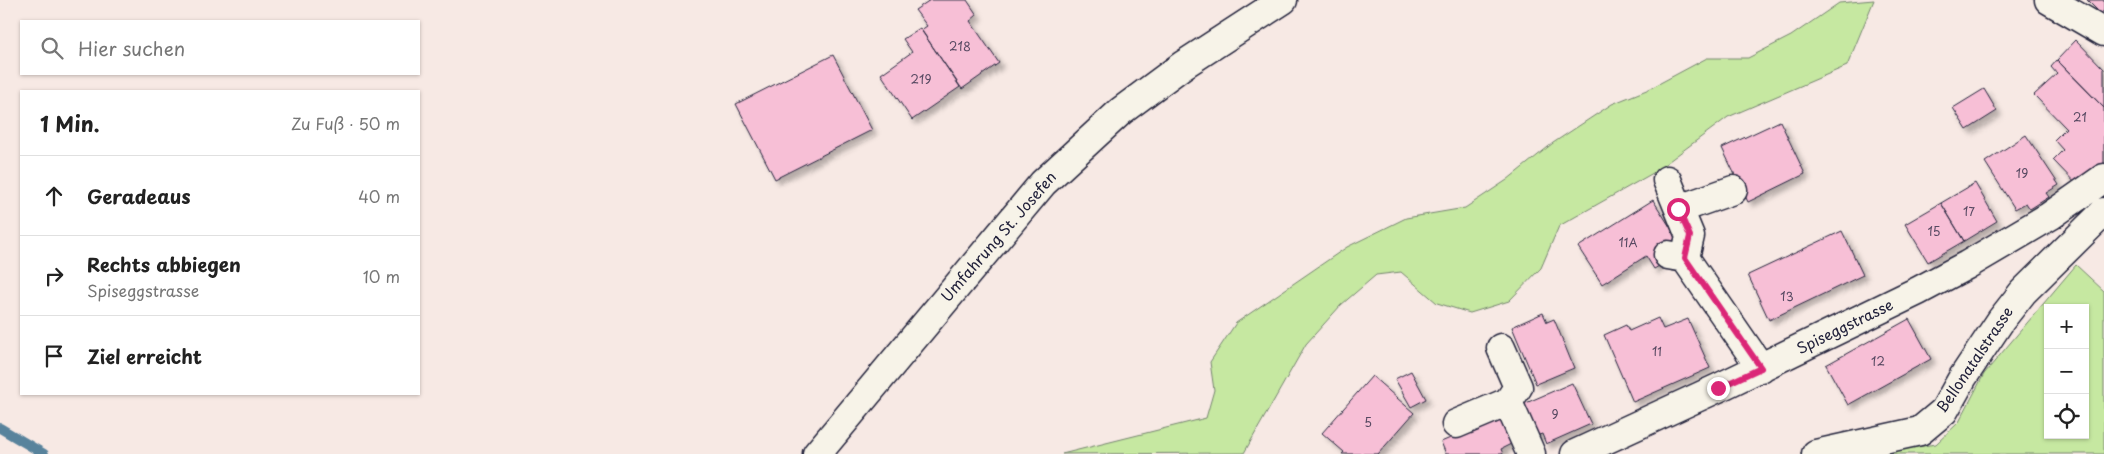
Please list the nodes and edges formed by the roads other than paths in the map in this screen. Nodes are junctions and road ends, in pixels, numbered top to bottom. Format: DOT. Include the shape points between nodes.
graph roads {
  1 [pos="1283,0"];
  2 [pos="2049,0"];
  3 [pos="2104,32"];
  4 [pos="1667,180"];
  5 [pos="2102,184"];
  6 [pos="1733,190"];
  7 [pos="1678,209"];
  8 [pos="2104,212"];
  9 [pos="1501,348"];
  10 [pos="1761,368"];
  11 [pos="1508,402"];
  12 [pos="1456,424"];
  13 [pos="817,454"];
  14 [pos="1531,454"];
  15 [pos="1574,454"];
  16 [pos="1816,454"];
  1 -- 13 [label="street, Umfahrung St. Josefen" via="1183,65 1121,111 1043,183"];
  2 -- 3 [label="street"];
  4 -- 7 [label="street"];
  5 -- 10 [label="street, Spiseggstrasse" via="1967,265"];
  6 -- 7 [label="street"];
  7 -- 10 [label="street" via="1690,236 1677,256"];
  8 -- 16 [label="street, Bellonatalstrasse" via="2023,292 1968,369 1944,411 1920,431"];
  9 -- 11 [label="street" via="1518,387"];
  10 -- 15 [label="street, Spiseggstrasse"];
  11 -- 12 [label="street"];
  11 -- 14 [label="street"];
}
